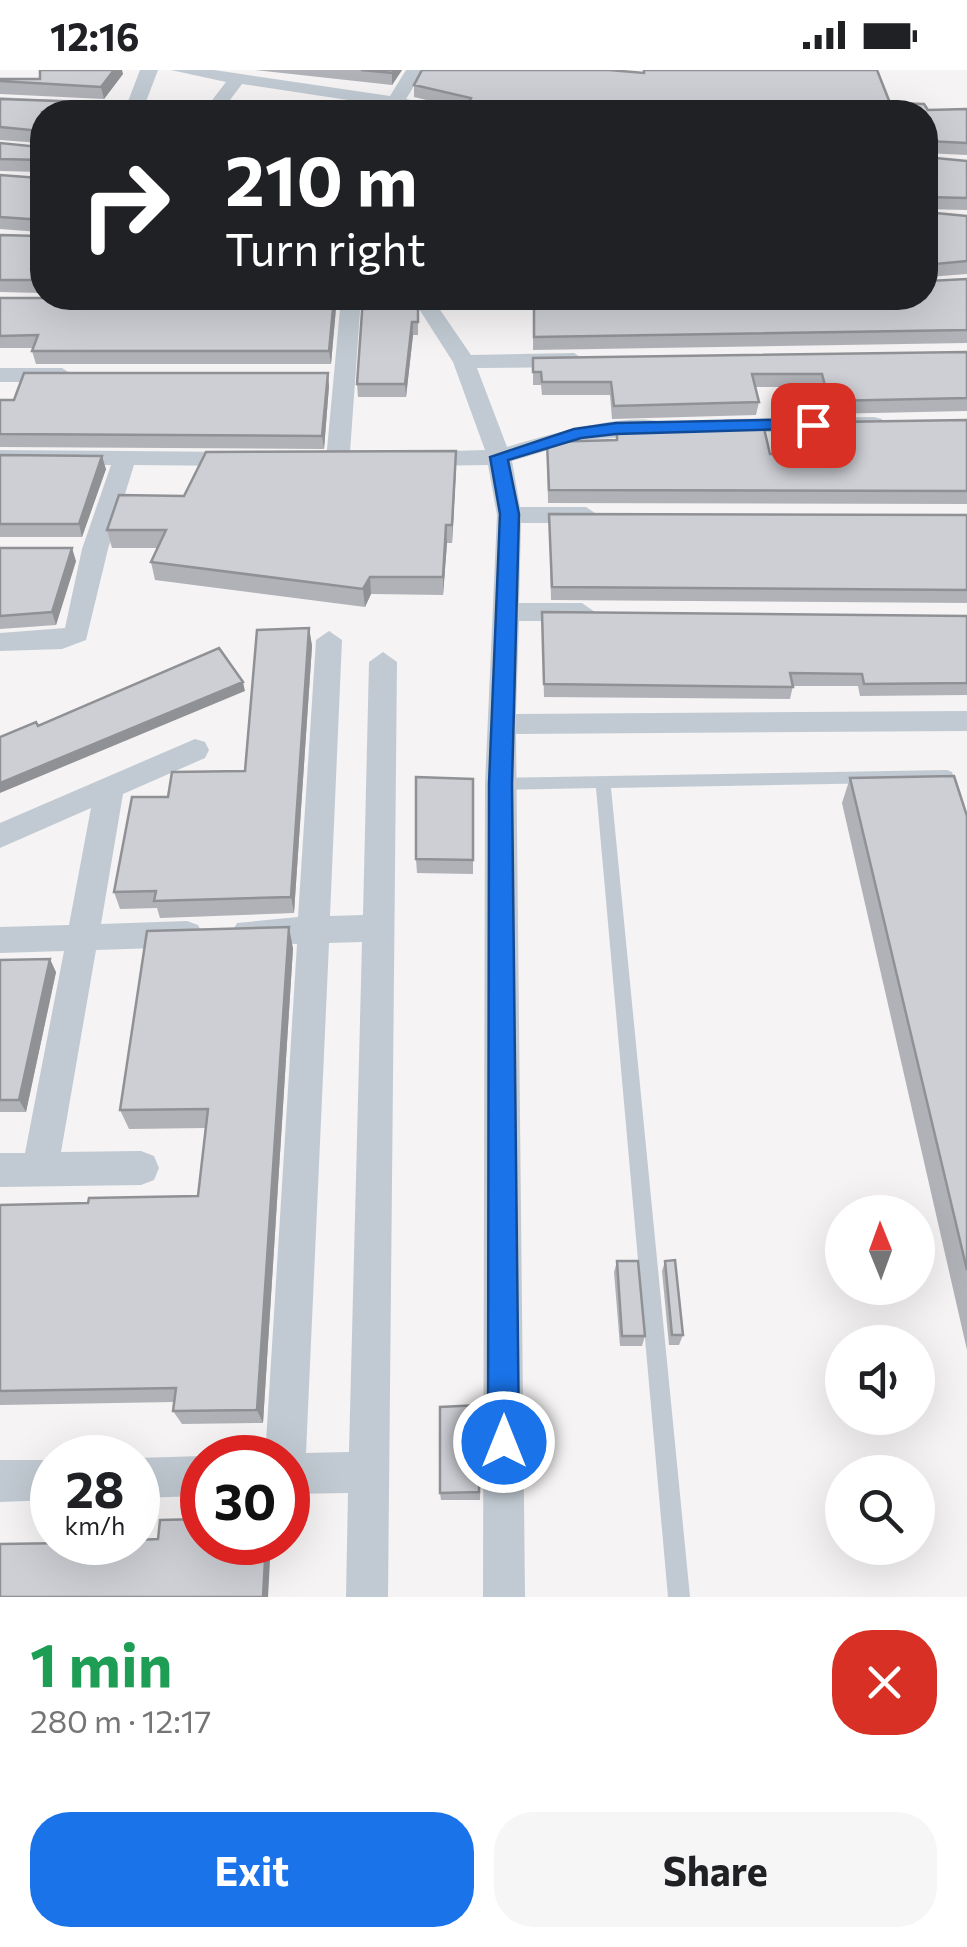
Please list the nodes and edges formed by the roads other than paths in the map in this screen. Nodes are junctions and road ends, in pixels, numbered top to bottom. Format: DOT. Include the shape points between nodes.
graph roads {
  1 [pos="149,70"];
  2 [pos="180,70"];
  3 [pos="415,70"];
  4 [pos="236,80"];
  5 [pos="138,100"];
  6 [pos="221,100"];
  7 [pos="374,100"];
  8 [pos="397,100"];
  9 [pos="0,102"];
  10 [pos="30,104"];
  11 [pos="349,310"];
  12 [pos="430,310"];
  13 [pos="600,360"];
  14 [pos="464,362"];
  15 [pos="0,375"];
  16 [pos="77,375"];
  17 [pos="890,423"];
  18 [pos="0,457"];
  19 [pos="499,457"];
  20 [pos="125,458"];
  21 [pos="260,459"];
  22 [pos="510,514"];
  23 [pos="609,515"];
  24 [pos="505,612"];
  25 [pos="601,613"];
  26 [pos="329,640"];
  27 [pos="0,642"];
  28 [pos="383,662"];
  29 [pos="967,722"];
  30 [pos="501,724"];
  31 [pos="195,750"];
  32 [pos="603,782"];
  33 [pos="500,784"];
  34 [pos="110,786"];
  35 [pos="957,808"];
  36 [pos="0,836"];
  37 [pos="378,928"];
  38 [pos="313,930"];
  39 [pos="84,937"];
  40 [pos="0,940"];
  41 [pos="141,1168"];
  42 [pos="0,1170"];
  43 [pos="40,1170"];
  44 [pos="286,1435"];
  45 [pos="369,1472"];
  46 [pos="310,1473"];
  47 [pos="30,1480"];
  48 [pos="0,1481"];
  49 [pos="367,1597"];
  50 [pos="504,1597"];
  51 [pos="679,1597"];
  1 -- 5 [label="street"];
  2 -- 4 [label="street"];
  3 -- 8 [label="street"];
  4 -- 6 [label="street"];
  4 -- 7 [label="street"];
  9 -- 10 [label="street"];
  11 -- 19 [label="street" via="328,460"];
  12 -- 14 [label="street"];
  13 -- 14 [label="street"];
  14 -- 19 [label="street"];
  15 -- 16 [label="street"];
  17 -- 19 [label="street" via="580,433"];
  18 -- 20 [label="street"];
  19 -- 22 [label="street"];
  20 -- 21 [label="street"];
  20 -- 27 [label="street" via="86,549 78,633 62,640"];
  22 -- 23 [label="street"];
  22 -- 24 [label="street"];
  24 -- 25 [label="street"];
  24 -- 30 [label="street"];
  26 -- 38 [label="street"];
  28 -- 37 [label="street"];
  29 -- 30 [label="street"];
  30 -- 33 [label="street"];
  31 -- 34 [label="street"];
  32 -- 33 [label="lane"];
  32 -- 35 [label="lane" via="947,776"];
  32 -- 51 [label="lane"];
  33 -- 50 [label="street"];
  34 -- 36 [label="street"];
  34 -- 39 [label="street"];
  37 -- 38 [label="street"];
  37 -- 45 [label="street"];
  38 -- 39 [label="street"];
  38 -- 44 [label="street"];
  39 -- 40 [label="street"];
  39 -- 43 [label="street"];
  41 -- 43 [label="street"];
  42 -- 43 [label="street"];
  45 -- 46 [label="street"];
  45 -- 49 [label="street"];
  47 -- 48 [label="street"];
}
